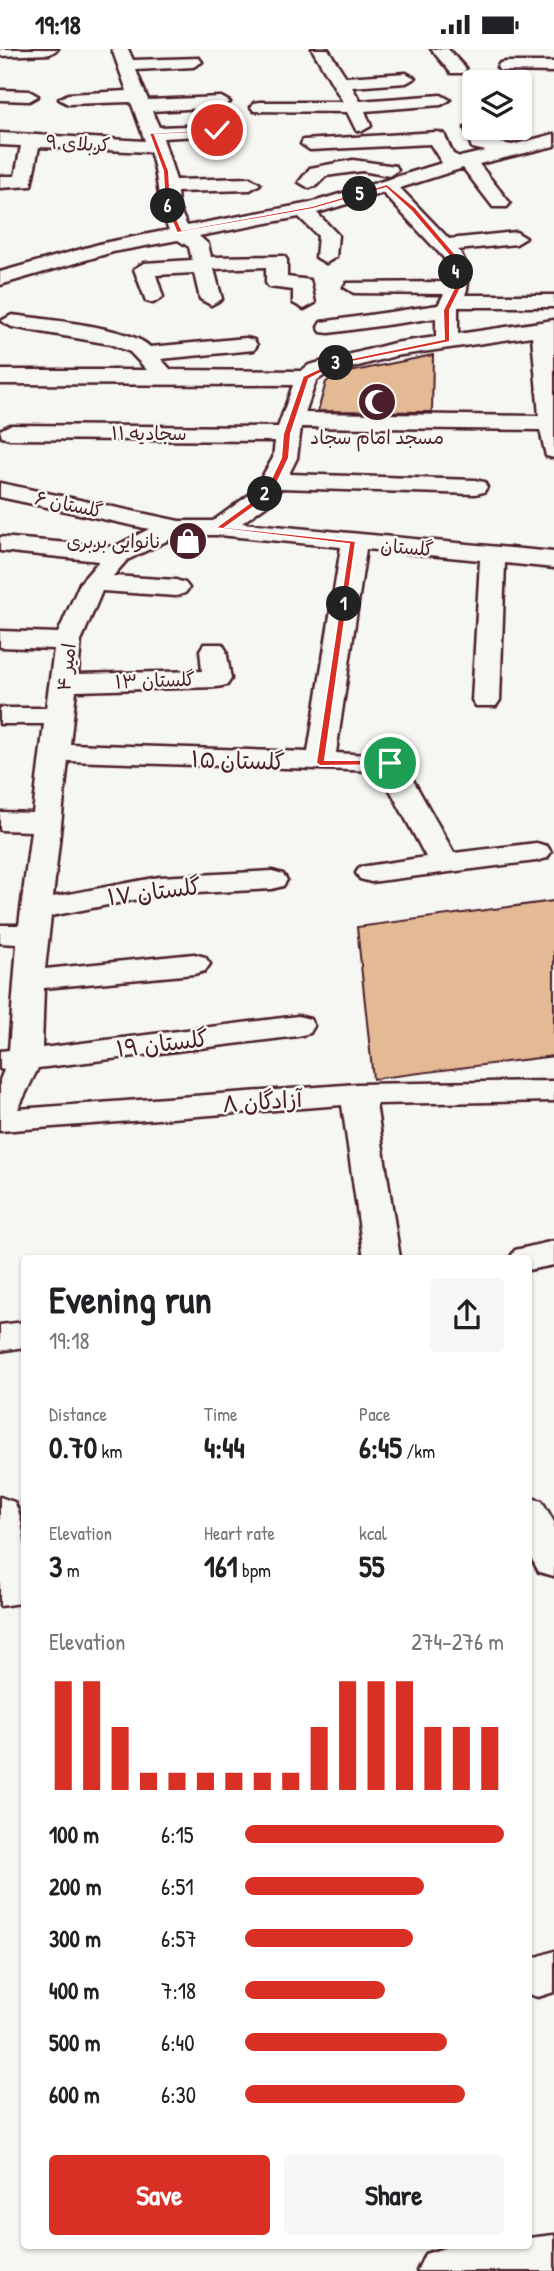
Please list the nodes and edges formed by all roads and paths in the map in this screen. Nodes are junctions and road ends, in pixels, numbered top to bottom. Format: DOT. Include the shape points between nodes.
graph roads {
  1 [pos="50,49"];
  2 [pos="320,49"];
  3 [pos="439,49"];
  4 [pos="0,51"];
  5 [pos="123,57"];
  6 [pos="194,62"];
  7 [pos="506,67"];
  8 [pos="554,67"];
  9 [pos="457,69"];
  10 [pos="406,78"];
  11 [pos="342,85"];
  12 [pos="0,95"];
  13 [pos="29,96"];
  14 [pos="68,99"];
  15 [pos="441,100"];
  16 [pos="140,101"];
  17 [pos="221,102"];
  18 [pos="354,107"];
  19 [pos="217,130"];
  20 [pos="0,139"];
  21 [pos="31,140"];
  22 [pos="154,140"];
  23 [pos="478,140"];
  24 [pos="554,140"];
  25 [pos="369,141"];
  26 [pos="310,144"];
  27 [pos="511,150"];
  28 [pos="462,162"];
  29 [pos="413,178"];
  30 [pos="0,182"];
  31 [pos="309,182"];
  32 [pos="250,184"];
  33 [pos="167,186"];
  34 [pos="387,186"];
  35 [pos="500,203"];
  36 [pos="303,210"];
  37 [pos="452,223"];
  38 [pos="426,225"];
  39 [pos="180,232"];
  40 [pos="516,238"];
  41 [pos="444,245"];
  42 [pos="326,257"];
  43 [pos="203,265"];
  44 [pos="384,270"];
  45 [pos="1,279"];
  46 [pos="354,287"];
  47 [pos="453,292"];
  48 [pos="153,297"];
  49 [pos="211,299"];
  50 [pos="554,301"];
  51 [pos="304,303"];
  52 [pos="12,321"];
  53 [pos="329,327"];
  54 [pos="548,327"];
  55 [pos="447,341"];
  56 [pos="246,345"];
  57 [pos="146,354"];
  58 [pos="7,363"];
  59 [pos="165,377"];
  60 [pos="306,378"];
  61 [pos="290,427"];
  62 [pos="10,432"];
  63 [pos="553,434"];
  64 [pos="274,481"];
  65 [pos="475,487"];
  66 [pos="0,490"];
  67 [pos="179,528"];
  68 [pos="219,528"];
  69 [pos="354,543"];
  70 [pos="0,544"];
  71 [pos="492,554"];
  72 [pos="118,555"];
  73 [pos="554,560"];
  74 [pos="93,583"];
  75 [pos="176,588"];
  76 [pos="0,639"];
  77 [pos="68,641"];
  78 [pos="213,650"];
  79 [pos="64,683"];
  80 [pos="486,700"];
  81 [pos="0,716"];
  82 [pos="60,716"];
  83 [pos="55,752"];
  84 [pos="320,763"];
  85 [pos="0,821"];
  86 [pos="47,822"];
  87 [pos="536,852"];
  88 [pos="445,863"];
  89 [pos="370,873"];
  90 [pos="272,880"];
  91 [pos="35,922"];
  92 [pos="0,934"];
  93 [pos="194,964"];
  94 [pos="29,980"];
  95 [pos="298,1026"];
  96 [pos="13,1060"];
  97 [pos="554,1091"];
  98 [pos="357,1094"];
  99 [pos="0,1106"];
  100 [pos="0,1121"];
  101 [pos="554,1253"];
  102 [pos="383,1255"];
  103 [pos="532,1257"];
  104 [pos="21,1335"];
  105 [pos="0,1338"];
  106 [pos="0,1512"];
  107 [pos="532,1519"];
  108 [pos="554,1562"];
  109 [pos="10,1596"];
  110 [pos="554,2260"];
  111 [pos="444,2271"];
  1 -- 4 [label="street"];
  2 -- 11 [label="street"];
  3 -- 9 [label="street"];
  5 -- 6 [label="street"];
  5 -- 16 [label="street"];
  7 -- 8 [label="street"];
  10 -- 11 [label="street"];
  11 -- 18 [label="street"];
  11 -- 18 [label="street" via="257,99"];
  12 -- 13 [label="street"];
  14 -- 16 [label="street"];
  15 -- 18 [label="street"];
  16 -- 17 [label="street"];
  16 -- 22 [label="street"];
  18 -- 25 [label="street"];
  19 -- 22 [label="street, کربلای ۹"];
  20 -- 21 [label="street, کربلای ۹"];
  21 -- 22 [label="street, کربلای ۹"];
  21 -- 30 [label="street" via="24,182"];
  22 -- 33 [label="street"];
  23 -- 27 [label="street"];
  24 -- 27 [label="street"];
  25 -- 26 [label="street"];
  25 -- 28 [label="street" via="437,138 445,157"];
  27 -- 28 [label="street"];
  28 -- 29 [label="street"];
  28 -- 35 [label="street"];
  29 -- 31 [label="street" via="374,165 317,171"];
  29 -- 34 [label="street"];
  32 -- 33 [label="street"];
  33 -- 39 [label="street" via="168,206"];
  34 -- 36 [label="street"];
  34 -- 38 [label="street"];
  36 -- 39 [label="street"];
  36 -- 42 [label="street" via="328,235"];
  37 -- 38 [label="street"];
  38 -- 41 [label="street"];
  39 -- 43 [label="street" via="198,244"];
  39 -- 45 [label="street" via="60,259"];
  40 -- 41 [label="street"];
  41 -- 47 [label="street" via="454,257"];
  43 -- 48 [label="street" via="144,269"];
  43 -- 49 [label="street"];
  43 -- 51 [label="street" via="276,260 276,283 303,284"];
  44 -- 47 [label="street"];
  45 -- 52 [label="street"];
  46 -- 47 [label="street"];
  47 -- 50 [label="street"];
  47 -- 53 [label="street"];
  47 -- 55 [label="street"];
  52 -- 57 [label="street" via="116,338"];
  52 -- 58 [label="street"];
  54 -- 55 [label="street"];
  54 -- 63 [label="street"];
  55 -- 60 [label="street" via="335,363"];
  56 -- 57 [label="street"];
  57 -- 59 [label="street"];
  58 -- 59 [label="street"];
  59 -- 60 [label="street"];
  60 -- 61 [label="street"];
  61 -- 62 [label="street, سجادیه ۱۱"];
  61 -- 63 [label="street, سجادیه ۱۱"];
  61 -- 64 [label="street" via="285,458"];
  64 -- 65 [label="street"];
  64 -- 68 [label="street" via="262,497"];
  66 -- 67 [label="street, گلستان ۶"];
  67 -- 68 [label="street, امیر ۴"];
  67 -- 72 [label="street, امیر ۴" via="146,538"];
  68 -- 69 [label="street, گلستان"];
  69 -- 71 [label="street, گلستان"];
  69 -- 84 [label="street"];
  70 -- 72 [label="street"];
  71 -- 73 [label="street, گلستان"];
  71 -- 80 [label="street"];
  72 -- 74 [label="street, امیر ۴"];
  74 -- 75 [label="street"];
  74 -- 77 [label="street, امیر ۴"];
  76 -- 77 [label="street"];
  77 -- 79 [label="street, امیر ۴"];
  78 -- 79 [label="street, گلستان ۱۳" via="217,679"];
  79 -- 82 [label="street, امیر ۴"];
  81 -- 82 [label="street"];
  82 -- 83 [label="street, امیر ۴"];
  83 -- 84 [label="street, گلستان ۱۵"];
  83 -- 86 [label="street, امیر ۴"];
  84 -- 88 [label="street, گلستان ۱۵" via="390,763"];
  85 -- 86 [label="street"];
  86 -- 91 [label="street, امیر ۴"];
  87 -- 88 [label="street"];
  88 -- 89 [label="street"];
  90 -- 91 [label="street, گلستان ۱۷" via="159,886"];
  91 -- 92 [label="street, گلستان ۱۷"];
  91 -- 94 [label="street, امیر ۴"];
  93 -- 94 [label="street"];
  94 -- 96 [label="street, امیر ۴"];
  95 -- 96 [label="street, گلستان ۱۹"];
  96 -- 99 [label="street, امیر ۴" via="8,1101"];
  97 -- 98 [label="street, آزادگان ۸"];
  98 -- 100 [label="street, آزادگان ۸"];
  98 -- 102 [label="street"];
  101 -- 103 [label="street"];
  104 -- 105 [label="street"];
  106 -- 109 [label="street"];
  107 -- 108 [label="street"];
  110 -- 111 [label="street"];
}
